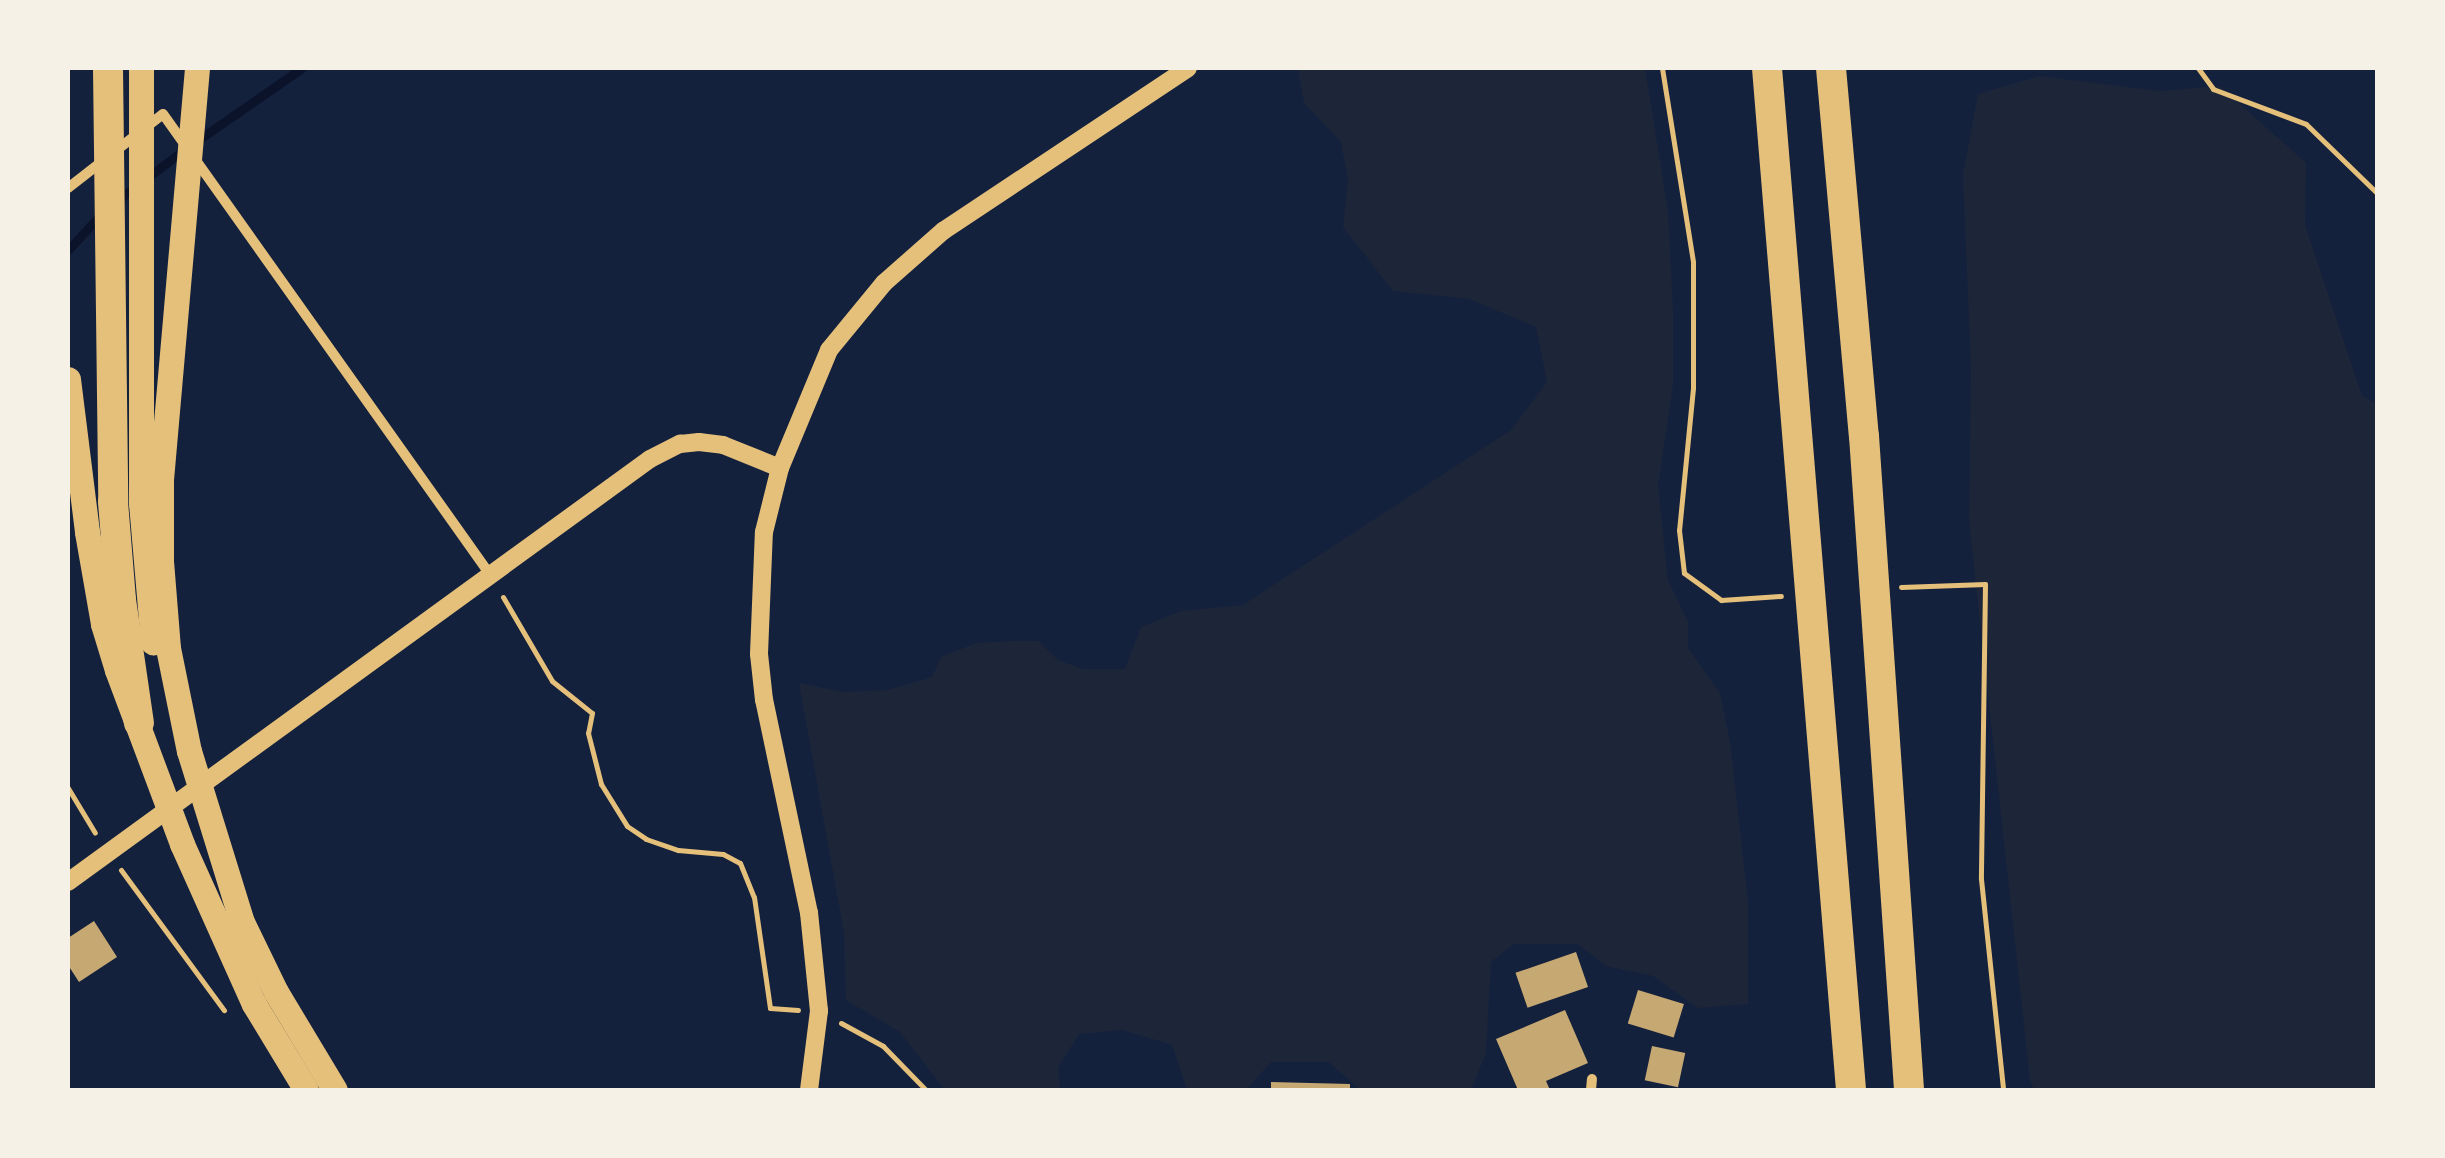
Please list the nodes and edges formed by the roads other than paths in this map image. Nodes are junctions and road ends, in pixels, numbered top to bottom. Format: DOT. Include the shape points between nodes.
graph roads {
  1 [pos="108,68"];
  2 [pos="141,68"];
  3 [pos="197,68"];
  4 [pos="1188,68"];
  5 [pos="1748,68"];
  6 [pos="1767,68"];
  7 [pos="1831,68"];
  8 [pos="68,188"];
  9 [pos="1776,200"];
  10 [pos="68,379"];
  11 [pos="780,468"];
  12 [pos="488,573"];
  13 [pos="139,723"];
  14 [pos="189,750"];
  15 [pos="68,882"];
  16 [pos="306,1090"];
  17 [pos="335,1090"];
  18 [pos="809,1090"];
  19 [pos="1851,1090"];
  20 [pos="1908,1090"];
  1 -- 13 [label="highway" via="112,502"];
  2 -- 14 [label="main road" via="140,502 146,604 158,676"];
  3 -- 14 [label="main road" via="161,477 168,648"];
  4 -- 11 [label="street" via="944,231 884,284 829,350"];
  5 -- 9 [label="highway"];
  6 -- 9 [label="highway"];
  7 -- 20 [label="highway" via="1864,436"];
  8 -- 12 [label="street" via="162,114"];
  9 -- 19 [label="highway"];
  10 -- 13 [label="main road" via="104,624"];
  11 -- 12 [label="street" via="723,445 680,444"];
  11 -- 18 [label="street" via="764,532 759,654 809,913 818,1011"];
  12 -- 15 [label="street"];
  13 -- 16 [label="main road" via="182,844 254,1004"];
  14 -- 17 [label="main road" via="242,922"];
}
